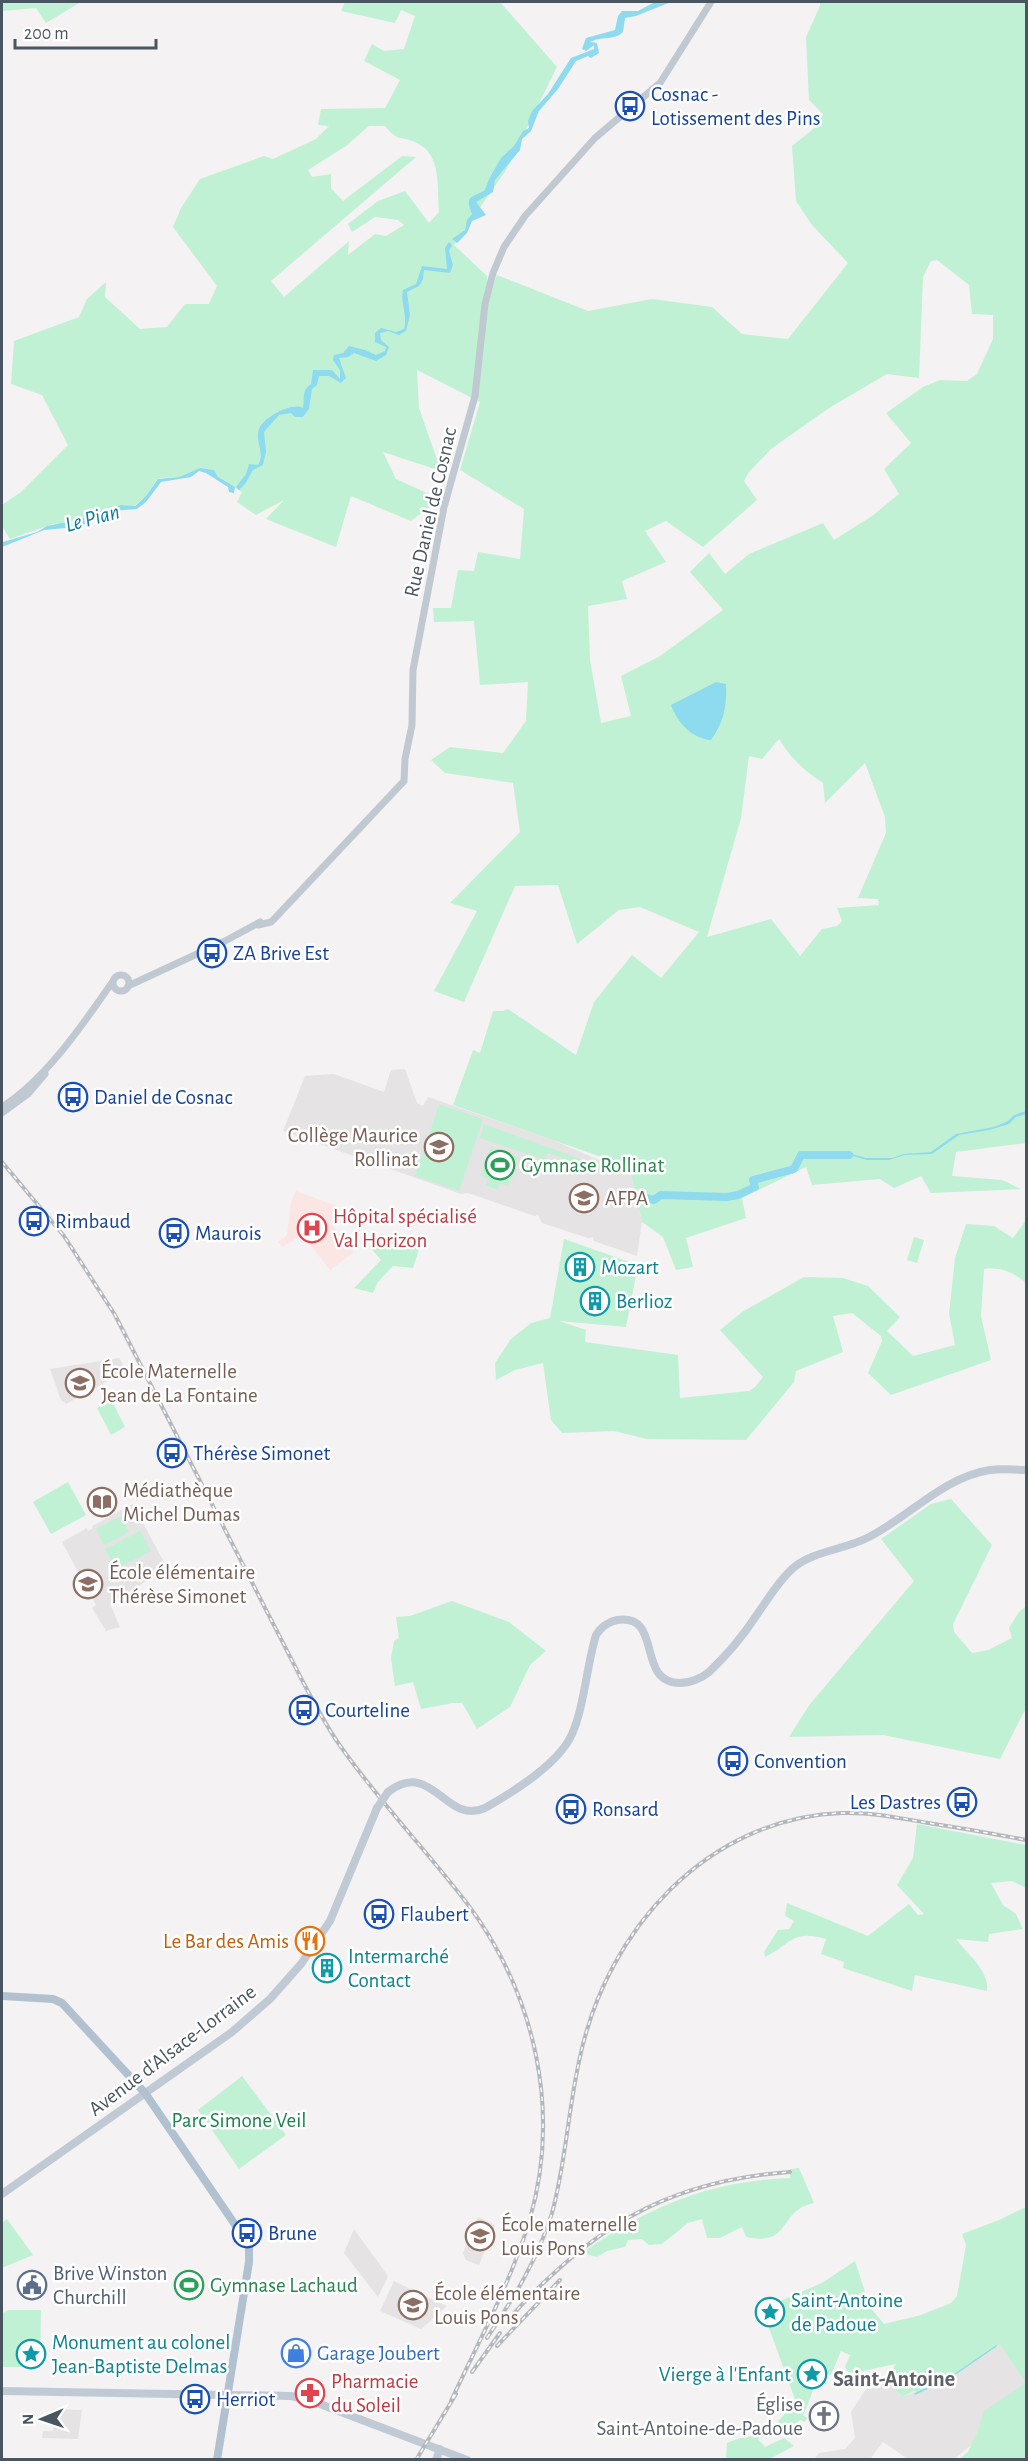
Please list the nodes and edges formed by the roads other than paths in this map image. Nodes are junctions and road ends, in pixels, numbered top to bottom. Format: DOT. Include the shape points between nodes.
graph roads {
  1 [pos="711,2"];
  2 [pos="126,977"];
  3 [pos="113,981"];
  4 [pos="137,981"];
  5 [pos="128,986"];
  6 [pos="119,991"];
  7 [pos="103,997"];
  8 [pos="67,1042"];
  9 [pos="54,1058"];
  10 [pos="28,1094"];
  11 [pos="2,1110"];
  12 [pos="1026,1470"];
  13 [pos="2,1996"];
  14 [pos="145,2093"];
  15 [pos="2,2194"];
  16 [pos="2,2391"];
  17 [pos="223,2394"];
  18 [pos="440,2449"];
  19 [pos="217,2460"];
  20 [pos="436,2460"];
  21 [pos="467,2460"];
  1 -- 4 [label="street, Rue Daniel de Cosnac" via="660,83 595,138 525,216 504,247 493,273 485,303 475,396 429,577 412,673 412,725 400,781 271,922 258,924"];
  2 -- 3 [label="street" via="119,975"];
  2 -- 4 [label="street"];
  2 -- 5 [label="street"];
  3 -- 6 [label="street"];
  3 -- 7 [label="street"];
  4 -- 5 [label="street"];
  5 -- 6 [label="street"];
  6 -- 7 [label="street"];
  7 -- 8 [label="street"];
  8 -- 9 [label="street"];
  8 -- 10 [label="street"];
  9 -- 10 [label="street"];
  9 -- 11 [label="street"];
  10 -- 11 [label="street"];
  12 -- 14 [label="main road, Avenue d'Alsace-Lorraine, bridge" via="991,1470 966,1477 870,1537 803,1560 776,1584 717,1664 704,1676 689,1682 670,1681 658,1674 639,1625 624,1620 606,1624 596,1635 570,1739 550,1762 476,1811 459,1810 419,1783 409,1782 388,1792 377,1808 330,1920 295,1972 242,2025"];
  13 -- 14 [label="main road" via="58,2000"];
  14 -- 15 [label="main road, Avenue d'Alsace-Lorraine"];
  14 -- 17 [label="main road" via="249,2245"];
  16 -- 17 [label="main road"];
  17 -- 18 [label="main road" via="303,2398"];
  17 -- 19 [label="main road"];
  18 -- 20 [label="main road"];
  18 -- 21 [label="main road"];
}
